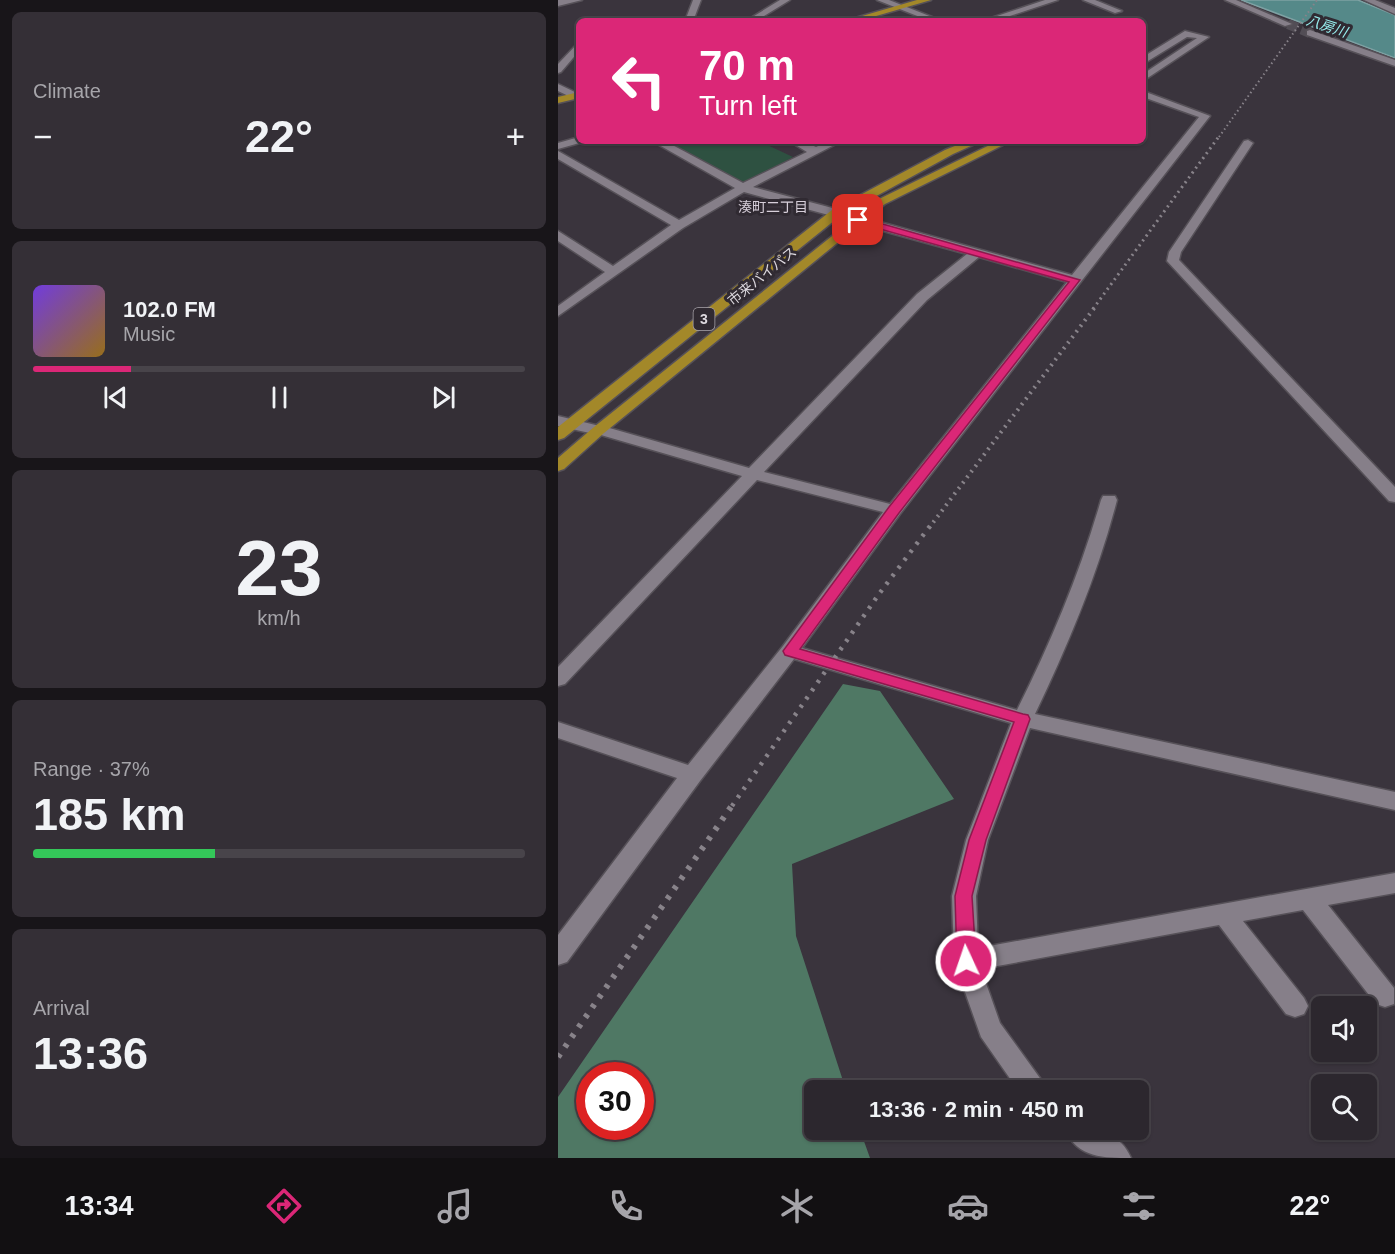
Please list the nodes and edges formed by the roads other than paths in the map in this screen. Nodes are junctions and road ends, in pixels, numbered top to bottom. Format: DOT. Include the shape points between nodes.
graph roads {
  1 [pos="578,0"];
  2 [pos="697,0"];
  3 [pos="786,0"];
  4 [pos="880,0"];
  5 [pos="927,0"];
  6 [pos="1054,0"];
  7 [pos="1087,0"];
  8 [pos="1229,0"];
  9 [pos="1368,0"];
  10 [pos="558,3"];
  11 [pos="899,7"];
  12 [pos="1395,11"];
  13 [pos="1111,16"];
  14 [pos="691,18"];
  15 [pos="755,18"];
  16 [pos="860,18"];
  17 [pos="930,18"];
  18 [pos="996,18"];
  19 [pos="1288,24"];
  20 [pos="1310,33"];
  21 [pos="576,49"];
  22 [pos="1146,59"];
  23 [pos="1395,63"];
  24 [pos="558,70"];
  25 [pos="1146,76"];
  26 [pos="558,87"];
  27 [pos="1146,95"];
  28 [pos="576,96"];
  29 [pos="576,96"];
  30 [pos="558,100"];
  31 [pos="576,141"];
  32 [pos="1248,143"];
  33 [pos="662,144"];
  34 [pos="800,144"];
  35 [pos="830,144"];
  36 [pos="969,144"];
  37 [pos="1000,144"];
  38 [pos="558,146"];
  39 [pos="815,151"];
  40 [pos="558,154"];
  41 [pos="743,188"];
  42 [pos="836,213"];
  43 [pos="858,220"];
  44 [pos="679,225"];
  45 [pos="558,235"];
  46 [pos="976,253"];
  47 [pos="613,272"];
  48 [pos="1075,280"];
  49 [pos="558,312"];
  50 [pos="565,423"];
  51 [pos="599,430"];
  52 [pos="558,435"];
  53 [pos="558,466"];
  54 [pos="751,474"];
  55 [pos="1395,497"];
  56 [pos="1109,500"];
  57 [pos="894,510"];
  58 [pos="790,651"];
  59 [pos="558,679"];
  60 [pos="1023,719"];
  61 [pos="558,730"];
  62 [pos="692,775"];
  63 [pos="1395,801"];
  64 [pos="1395,883"];
  65 [pos="1309,899"];
  66 [pos="1224,914"];
  67 [pos="558,954"];
  68 [pos="966,961"];
  69 [pos="1385,996"];
  70 [pos="1295,1006"];
  71 [pos="1026,1080"];
  72 [pos="1093,1140"];
  73 [pos="1117,1158"];
  1 -- 10 [label="street"];
  2 -- 14 [label="street"];
  3 -- 15 [label="street"];
  4 -- 11 [label="street"];
  5 -- 11 [label="highway"];
  6 -- 18 [label="street"];
  7 -- 13 [label="street" via="1118,11"];
  8 -- 19 [label="street"];
  9 -- 12 [label="street"];
  11 -- 16 [label="highway"];
  11 -- 17 [label="street"];
  20 -- 23 [label="street"];
  21 -- 24 [label="street"];
  22 -- 25 [label="street" via="1185,34 1204,37"];
  26 -- 28 [label="street"];
  27 -- 48 [label="street" via="1205,116"];
  29 -- 30 [label="highway"];
  31 -- 38 [label="street"];
  32 -- 55 [label="street" via="1174,252 1173,261"];
  33 -- 41 [label="street"];
  34 -- 39 [label="street"];
  35 -- 39 [label="street"];
  36 -- 42 [label="highway, 市来バイパス / 3"];
  37 -- 43 [label="highway, 市来バイパス / 3" via="881,202"];
  39 -- 41 [label="street"];
  40 -- 44 [label="street"];
  41 -- 42 [label="street"];
  41 -- 44 [label="street"];
  42 -- 50 [label="highway, 市来バイパス / 3"];
  43 -- 46 [label="street"];
  43 -- 51 [label="highway, 市来バイパス / 3"];
  44 -- 47 [label="street"];
  45 -- 47 [label="street"];
  46 -- 48 [label="street"];
  46 -- 54 [label="street" via="922,297"];
  47 -- 49 [label="street"];
  48 -- 57 [label="street"];
  50 -- 51 [label="street"];
  50 -- 52 [label="highway, 市来バイパス / 3"];
  51 -- 53 [label="highway, 市来バイパス / 3"];
  51 -- 54 [label="street"];
  54 -- 57 [label="street"];
  54 -- 59 [label="street"];
  56 -- 60 [label="street" via="1057,649"];
  57 -- 58 [label="street"];
  58 -- 60 [label="street"];
  58 -- 62 [label="street"];
  60 -- 63 [label="street"];
  60 -- 68 [label="street" via="977,840 964,896"];
  61 -- 62 [label="street"];
  62 -- 67 [label="street"];
  64 -- 65 [label="street"];
  65 -- 66 [label="street"];
  65 -- 69 [label="street"];
  66 -- 68 [label="street"];
  66 -- 70 [label="street"];
  68 -- 71 [label="street" via="990,1029"];
  72 -- 73 [label="street"];
}
